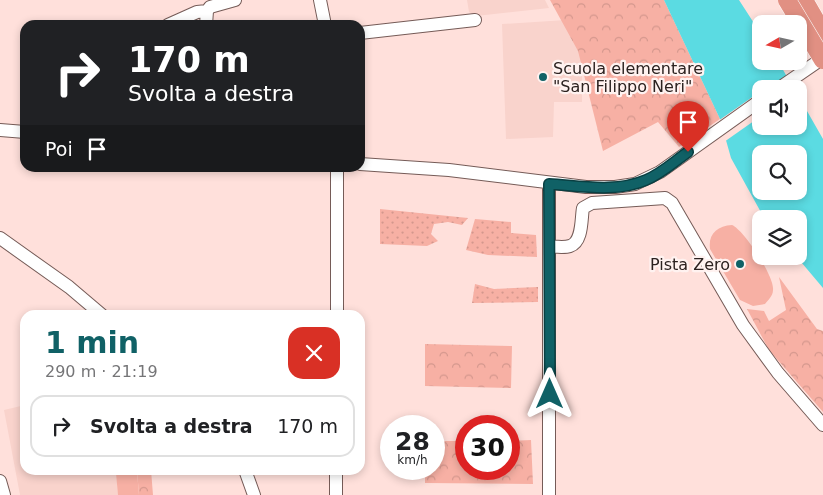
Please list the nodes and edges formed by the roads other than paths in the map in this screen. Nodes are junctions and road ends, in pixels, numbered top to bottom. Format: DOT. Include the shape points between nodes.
graph roads {
  1 [pos="235,0"];
  2 [pos="320,0"];
  3 [pos="787,0"];
  4 [pos="804,0"];
  5 [pos="207,11"];
  6 [pos="179,20"];
  7 [pos="206,20"];
  8 [pos="325,20"];
  9 [pos="476,20"];
  10 [pos="365,32"];
  11 [pos="823,33"];
  12 [pos="823,59"];
  13 [pos="792,80"];
  14 [pos="752,106"];
  15 [pos="0,130"];
  16 [pos="20,132"];
  17 [pos="365,164"];
  18 [pos="338,172"];
  19 [pos="549,184"];
  20 [pos="0,238"];
  21 [pos="549,247"];
  22 [pos="96,310"];
  23 [pos="337,310"];
  24 [pos="823,425"];
  25 [pos="247,475"];
  26 [pos="336,475"];
  27 [pos="254,495"];
  28 [pos="336,495"];
  29 [pos="549,495"];
  1 -- 5 [label="street"];
  2 -- 8 [label="street"];
  3 -- 12 [label="highway, bridge"];
  4 -- 11 [label="highway"];
  5 -- 6 [label="street"];
  5 -- 7 [label="street"];
  9 -- 10 [label="street"];
  12 -- 13 [label="street"];
  14 -- 19 [label="street" via="648,179 635,184 615,187"];
  15 -- 16 [label="street"];
  17 -- 19 [label="street" via="449,170"];
  18 -- 23 [label="street"];
  19 -- 21 [label="street"];
  20 -- 22 [label="street"];
  21 -- 24 [label="street" via="570,246 576,242 583,208 592,203 665,198 672,203 743,324 778,373"];
  21 -- 29 [label="street"];
  25 -- 27 [label="street"];
  26 -- 28 [label="street"];
}
